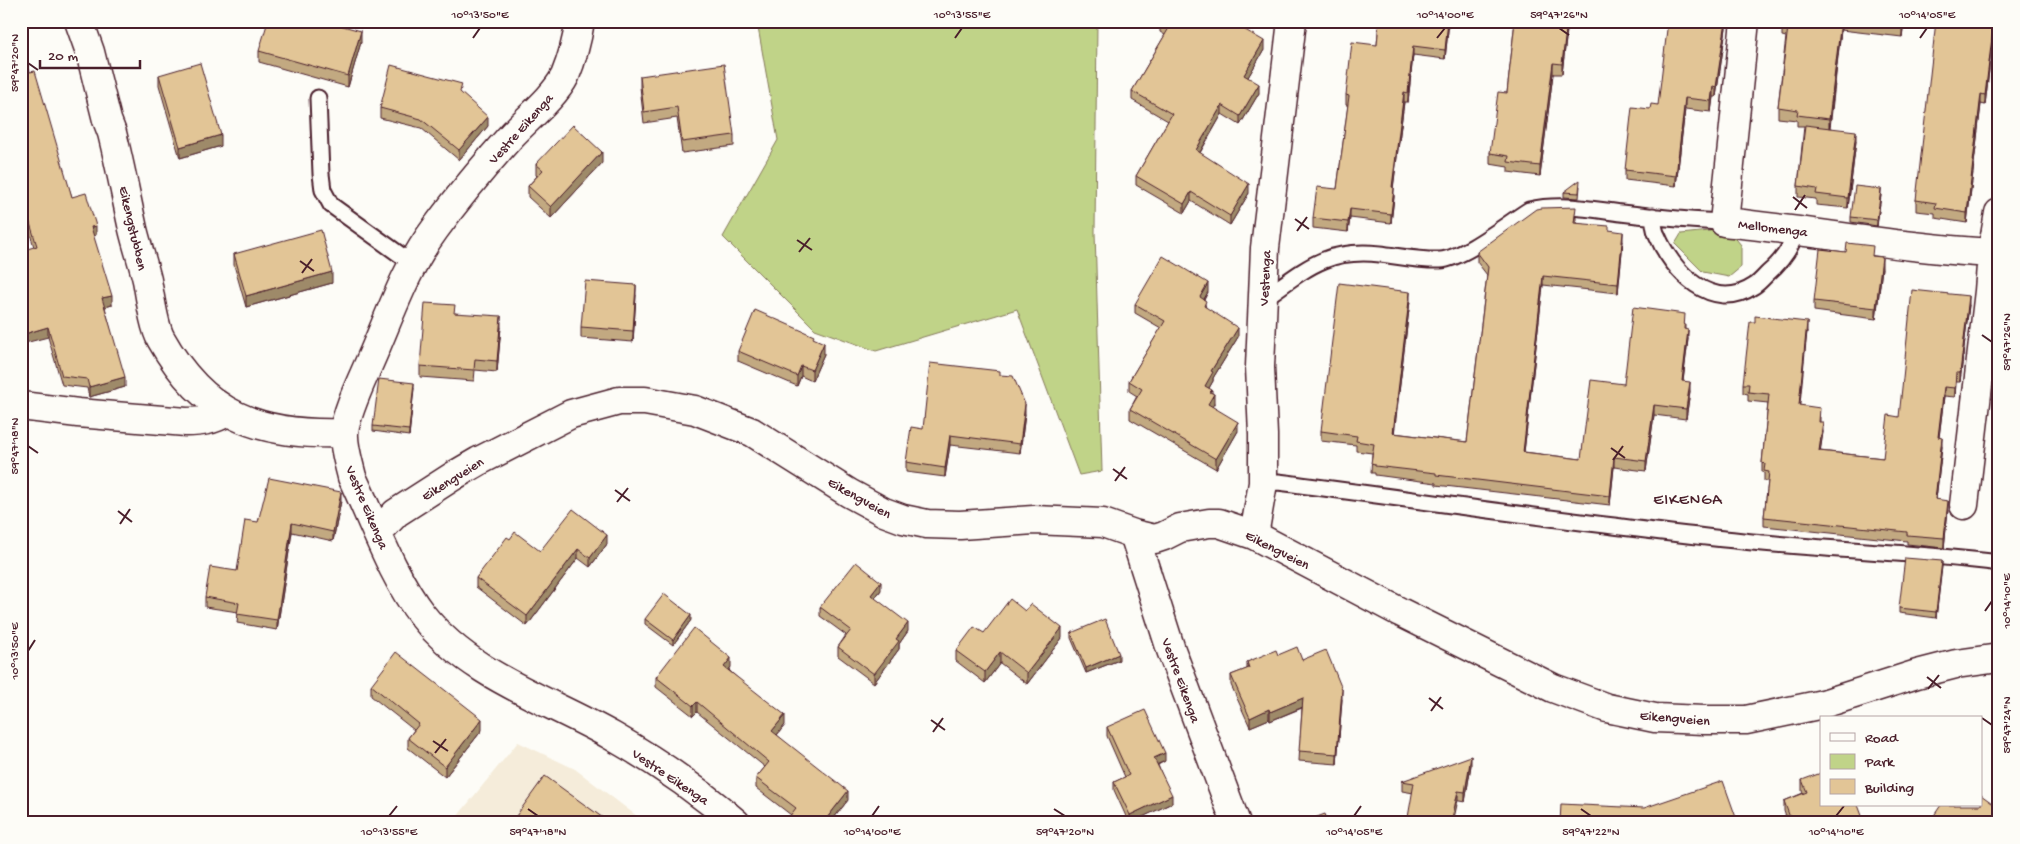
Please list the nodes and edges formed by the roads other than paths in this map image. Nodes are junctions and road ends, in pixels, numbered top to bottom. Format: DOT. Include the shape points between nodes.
graph roads {
  1 [pos="79,21"];
  2 [pos="580,21"];
  3 [pos="1292,21"];
  4 [pos="1745,21"];
  5 [pos="318,98"];
  6 [pos="1999,213"];
  7 [pos="1653,216"];
  8 [pos="1724,222"];
  9 [pos="1797,229"];
  10 [pos="1992,253"];
  11 [pos="412,264"];
  12 [pos="1263,298"];
  13 [pos="21,406"];
  14 [pos="227,412"];
  15 [pos="344,433"];
  16 [pos="1263,483"];
  17 [pos="1964,505"];
  18 [pos="378,532"];
  19 [pos="1134,534"];
  20 [pos="1254,535"];
  21 [pos="1999,563"];
  22 [pos="1999,658"];
  23 [pos="736,823"];
  24 [pos="1236,823"];
  1 -- 14 [label="street, Eikengstubben" via="112,133 160,338 189,380"];
  2 -- 11 [label="street, Vestre Eikenga" via="564,78 460,196"];
  3 -- 12 [label="street, Vestenga" via="1265,248"];
  4 -- 8 [label="street, Mellomenga"];
  5 -- 11 [label="lane" via="320,174 331,205"];
  6 -- 10 [label="street"];
  7 -- 8 [label="lane"];
  7 -- 9 [label="lane" via="1656,234 1681,274 1719,296 1754,286 1786,254"];
  7 -- 12 [label="lane" via="1564,206 1535,208 1456,256 1441,260 1343,253 1307,267"];
  8 -- 9 [label="street, Mellomenga"];
  9 -- 10 [label="street, Mellomenga"];
  10 -- 17 [label="street"];
  11 -- 15 [label="street, Vestre Eikenga" via="359,382"];
  12 -- 16 [label="street, Vestenga" via="1260,367"];
  13 -- 14 [label="street" via="186,422 203,422"];
  14 -- 15 [label="street, Eikengstubben" via="274,430"];
  15 -- 18 [label="street, Vestre Eikenga" via="352,477"];
  16 -- 20 [label="street, Vestenga"];
  16 -- 21 [label="lane" via="1286,483 1733,540"];
  18 -- 19 [label="street, Eikengveien" via="396,513 479,460 571,414 619,401 645,401 695,410 752,432 848,493 902,519 960,525 1034,520 1103,523"];
  18 -- 23 [label="street, Vestre Eikenga" via="401,584 422,615 458,652 500,678 612,736 682,780"];
  19 -- 20 [label="street, Eikengveien" via="1155,539 1180,528 1219,523"];
  19 -- 24 [label="street, Vestre Eikenga" via="1171,650"];
  20 -- 22 [label="street, Eikengveien" via="1553,688 1607,708 1654,718 1746,720 1823,704 1948,666"];
}
